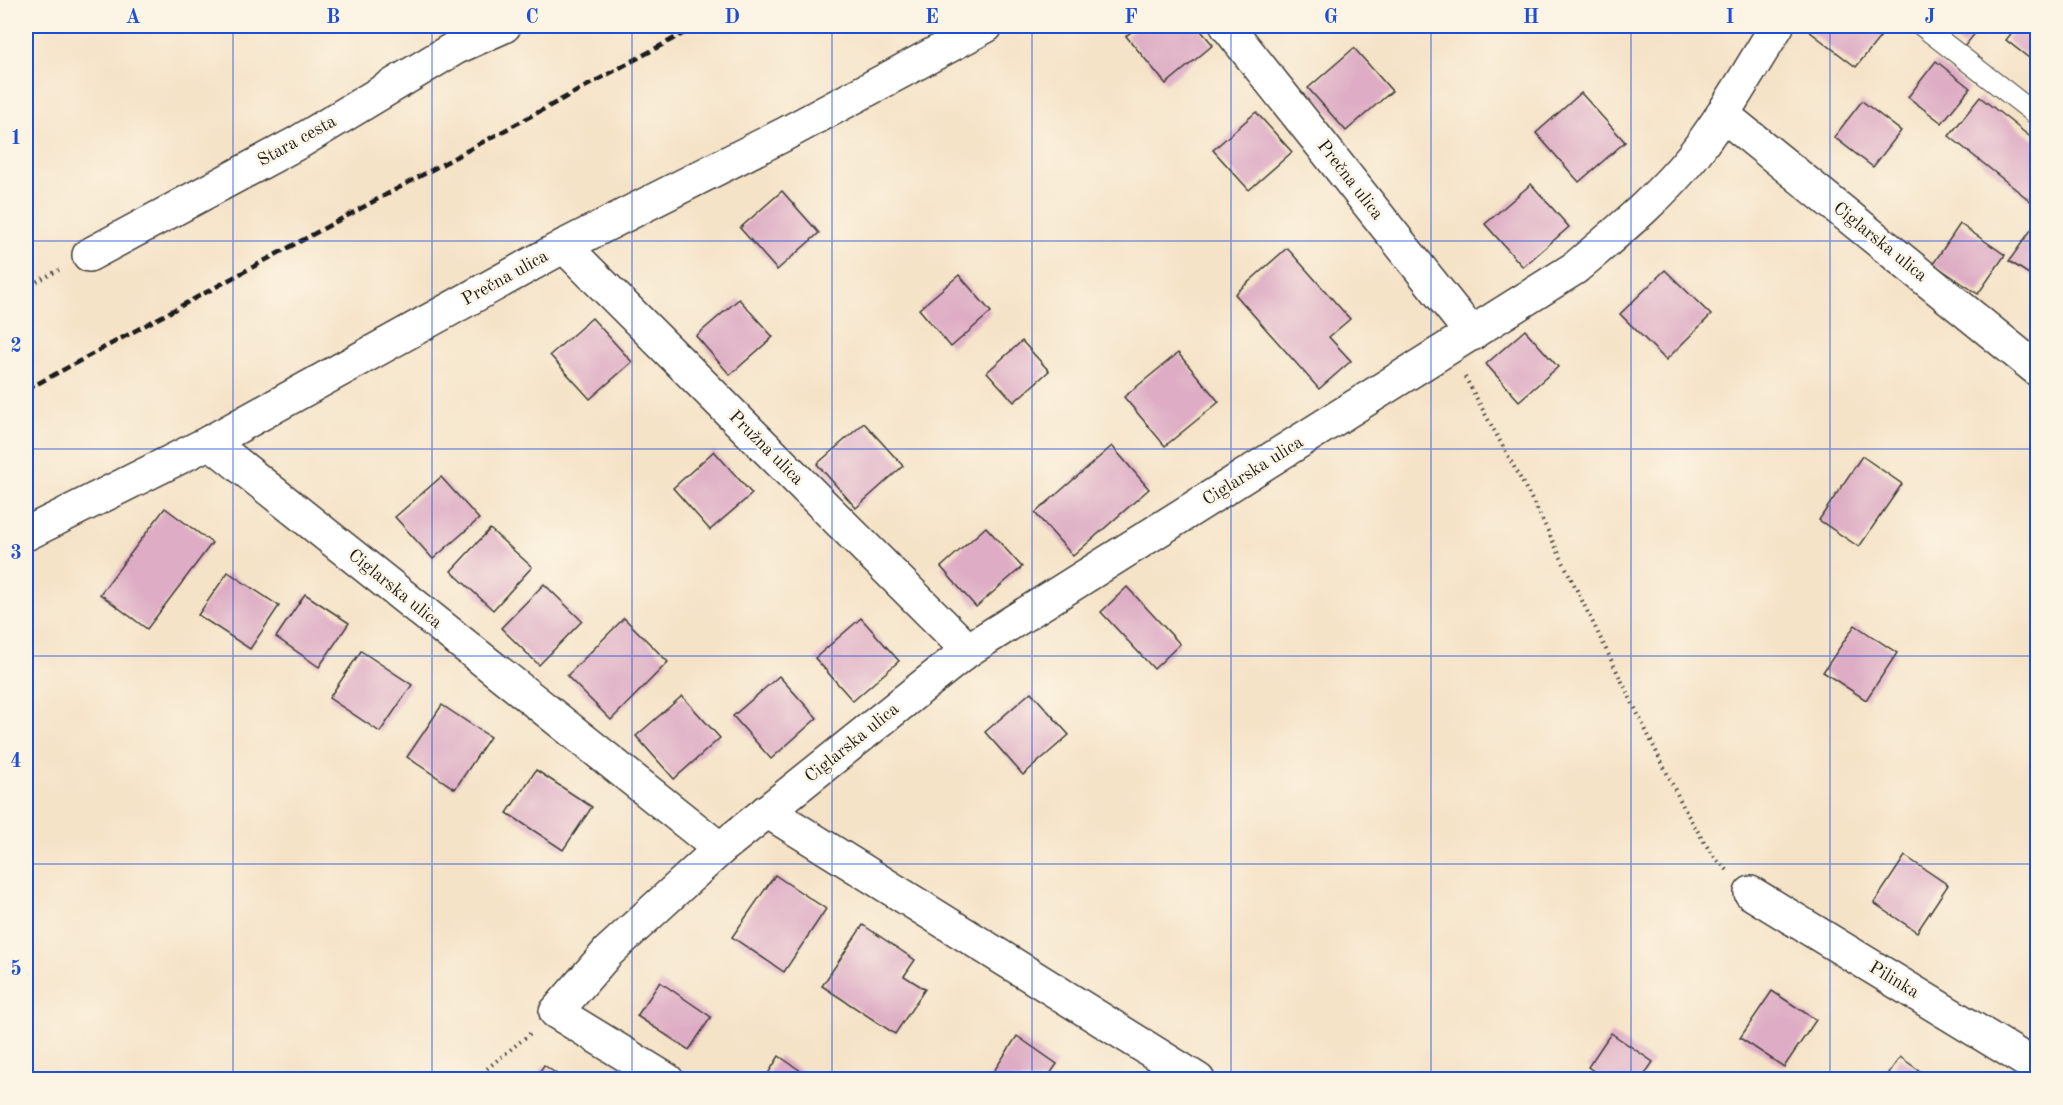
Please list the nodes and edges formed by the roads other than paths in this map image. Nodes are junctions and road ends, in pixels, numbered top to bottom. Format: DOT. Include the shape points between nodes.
graph roads {
  1 [pos="504,26"];
  2 [pos="986,26"];
  3 [pos="1227,26"];
  4 [pos="1777,26"];
  5 [pos="1922,26"];
  6 [pos="1722,114"];
  7 [pos="2037,116"];
  8 [pos="564,246"];
  9 [pos="89,255"];
  10 [pos="1461,341"];
  11 [pos="2037,370"];
  12 [pos="210,442"];
  13 [pos="26,534"];
  14 [pos="968,650"];
  15 [pos="767,811"];
  16 [pos="720,849"];
  17 [pos="1751,893"];
  18 [pos="2037,1068"];
  19 [pos="667,1080"];
  20 [pos="1198,1080"];
  1 -- 9 [label="street, Stara cesta" via="455,48 299,142"];
  2 -- 8 [label="street, Prečna ulica"];
  3 -- 10 [label="street, Prečna ulica"];
  4 -- 6 [label="street, Ciglarska ulica"];
  5 -- 7 [label="lane"];
  6 -- 10 [label="street, Ciglarska ulica" via="1692,157 1650,203 1575,268"];
  6 -- 11 [label="street, Ciglarska ulica"];
  8 -- 12 [label="street, Prečna ulica"];
  8 -- 14 [label="street, Pružna ulica"];
  10 -- 14 [label="street, Ciglarska ulica"];
  12 -- 13 [label="street, Prečna ulica"];
  12 -- 16 [label="street, Ciglarska ulica"];
  14 -- 15 [label="street, Ciglarska ulica"];
  15 -- 16 [label="street, Ciglarska ulica"];
  15 -- 20 [label="street"];
  16 -- 19 [label="street, Ciglarska ulica" via="608,952 556,1012"];
  17 -- 18 [label="street, Pilinka"];
}
